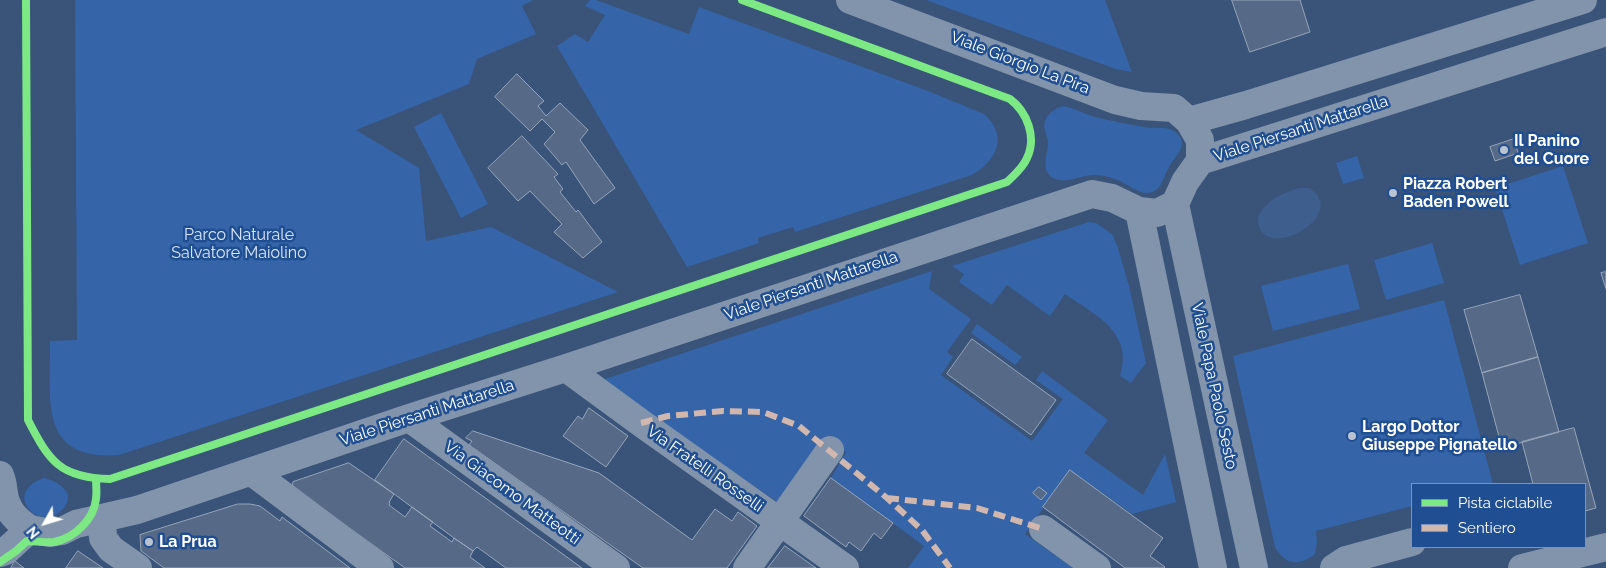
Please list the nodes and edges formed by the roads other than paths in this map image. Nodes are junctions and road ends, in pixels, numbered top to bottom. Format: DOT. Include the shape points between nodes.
graph roads {
  1 [pos="850,0"];
  2 [pos="1583,0"];
  3 [pos="1606,32"];
  4 [pos="1189,121"];
  5 [pos="1200,161"];
  6 [pos="1175,204"];
  7 [pos="1139,211"];
  8 [pos="566,368"];
  9 [pos="409,418"];
  10 [pos="830,450"];
  11 [pos="252,472"];
  12 [pos="0,475"];
  13 [pos="3,506"];
  14 [pos="102,519"];
  15 [pos="780,522"];
  16 [pos="30,529"];
  17 [pos="1043,529"];
  18 [pos="1411,542"];
  19 [pos="1604,550"];
  20 [pos="0,553"];
  21 [pos="138,568"];
  22 [pos="380,568"];
  23 [pos="616,568"];
  24 [pos="747,568"];
  25 [pos="845,568"];
  26 [pos="1097,568"];
  27 [pos="1212,568"];
  28 [pos="1254,568"];
  29 [pos="1334,568"];
  30 [pos="1522,568"];
  1 -- 4 [label="street, Viale Giorgio La Pira" via="1115,100 1174,108"];
  2 -- 4 [label="street"];
  3 -- 5 [label="street, Viale Piersanti Mattarella"];
  4 -- 5 [label="street" via="1200,140"];
  5 -- 6 [label="street, Viale Piersanti Mattarella"];
  6 -- 7 [label="street, Viale Piersanti Mattarella" via="1157,213"];
  6 -- 28 [label="street, Viale Papa Paolo Sesto"];
  7 -- 8 [label="street, Viale Piersanti Mattarella" via="1112,198 1092,194"];
  7 -- 27 [label="street"];
  8 -- 9 [label="street, Viale Piersanti Mattarella"];
  8 -- 15 [label="street, Via Fratelli Rosselli"];
  9 -- 11 [label="street, Viale Piersanti Mattarella"];
  9 -- 23 [label="street, Via Giacomo Matteotti"];
  10 -- 15 [label="street"];
  11 -- 14 [label="street, Viale Piersanti Mattarella"];
  11 -- 22 [label="street"];
  12 -- 13 [label="street"];
  13 -- 16 [label="street"];
  14 -- 16 [label="street, Viale Piersanti Mattarella" via="50,533"];
  14 -- 21 [label="street" via="102,538 111,549"];
  15 -- 24 [label="street"];
  15 -- 25 [label="street, Via Fratelli Rosselli"];
  16 -- 20 [label="street"];
  17 -- 26 [label="street"];
  18 -- 29 [label="street" via="1346,560"];
  19 -- 30 [label="street"];
}
